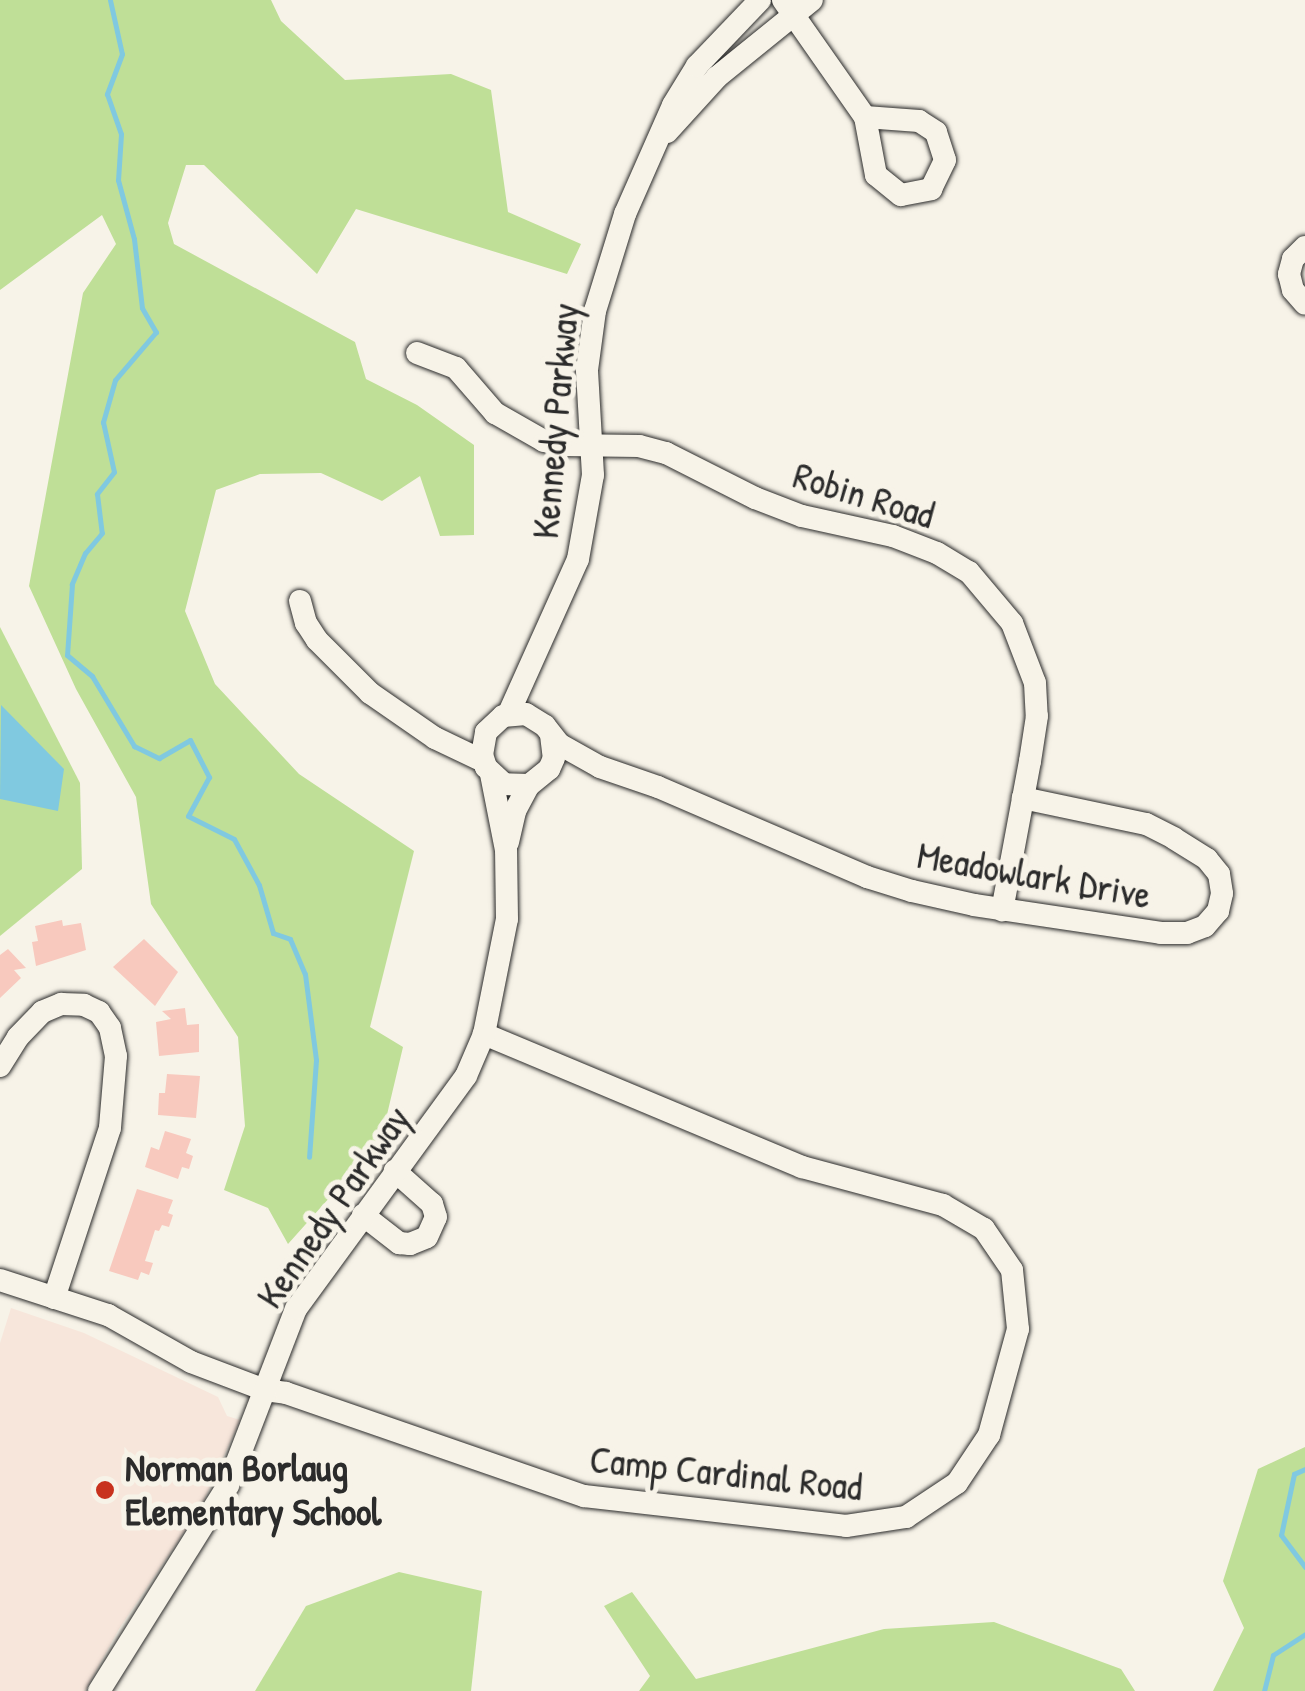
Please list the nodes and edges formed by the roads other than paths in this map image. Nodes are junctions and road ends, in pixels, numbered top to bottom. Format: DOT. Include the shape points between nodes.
graph roads {
  1 [pos="760,0"];
  2 [pos="796,5"];
  3 [pos="865,118"];
  4 [pos="657,141"];
  5 [pos="1305,247"];
  6 [pos="1305,304"];
  7 [pos="416,352"];
  8 [pos="594,446"];
  9 [pos="300,600"];
  10 [pos="539,650"];
  11 [pos="500,721"];
  12 [pos="425,728"];
  13 [pos="547,729"];
  14 [pos="487,767"];
  15 [pos="600,767"];
  16 [pos="537,779"];
  17 [pos="1023,798"];
  18 [pos="506,850"];
  19 [pos="1002,910"];
  20 [pos="484,1034"];
  21 [pos="0,1066"];
  22 [pos="396,1171"];
  23 [pos="363,1215"];
  24 [pos="0,1280"];
  25 [pos="54,1298"];
  26 [pos="265,1390"];
  27 [pos="99,1691"];
  1 -- 4 [label="street, Kennedy Parkway" via="698,66"];
  2 -- 3 [label="street"];
  2 -- 4 [label="street, Kennedy Parkway"];
  4 -- 8 [label="street, Kennedy Parkway" via="625,214 595,311 587,370"];
  5 -- 6 [label="street" via="1289,274"];
  7 -- 8 [label="street, Robin Road" via="456,368 512,426 544,441"];
  8 -- 10 [label="street, Kennedy Parkway" via="578,559"];
  8 -- 17 [label="street, Robin Road" via="666,453 755,498 893,536 969,572 1012,623 1034,683 1036,716"];
  9 -- 12 [label="street" via="306,623 330,653 394,712"];
  10 -- 11 [label="street, Kennedy Parkway"];
  10 -- 13 [label="street, Kennedy Parkway"];
  11 -- 12 [label="street" via="467,731"];
  11 -- 13 [label="street" via="526,714"];
  11 -- 14 [label="street" via="482,742"];
  12 -- 14 [label="street"];
  13 -- 15 [label="street, Meadowlark Drive"];
  13 -- 16 [label="street" via="554,758"];
  14 -- 16 [label="street" via="504,784"];
  14 -- 18 [label="street, Kennedy Parkway"];
  15 -- 16 [label="street, Meadowlark Drive"];
  15 -- 19 [label="street, Meadowlark Drive" via="867,877"];
  16 -- 18 [label="street, Kennedy Parkway" via="515,812"];
  17 -- 19 [label="street, Robin Road"];
  17 -- 19 [label="street, Meadowlark Drive" via="1146,824 1207,859 1222,893 1205,926 1187,933"];
  18 -- 20 [label="street, Kennedy Parkway" via="508,920"];
  20 -- 22 [label="street, Kennedy Parkway" via="454,1099"];
  20 -- 26 [label="street, Camp Cardinal Road" via="802,1167 943,1205 984,1229 1012,1270 1018,1328 989,1435 976,1458 932,1504 906,1517 846,1526 584,1496"];
  21 -- 25 [label="street" via="42,1012 62,1004 84,1005 110,1028 116,1056 110,1128"];
  22 -- 23 [label="street, Kennedy Parkway"];
  22 -- 23 [label="street" via="432,1204 436,1217 428,1237 399,1243"];
  23 -- 26 [label="street, Kennedy Parkway" via="296,1310"];
  24 -- 25 [label="street, Camp Cardinal Road"];
  25 -- 26 [label="street, Camp Cardinal Road" via="108,1315 191,1362"];
  26 -- 27 [label="street, Kennedy Parkway" via="248,1442 205,1528"];
}
